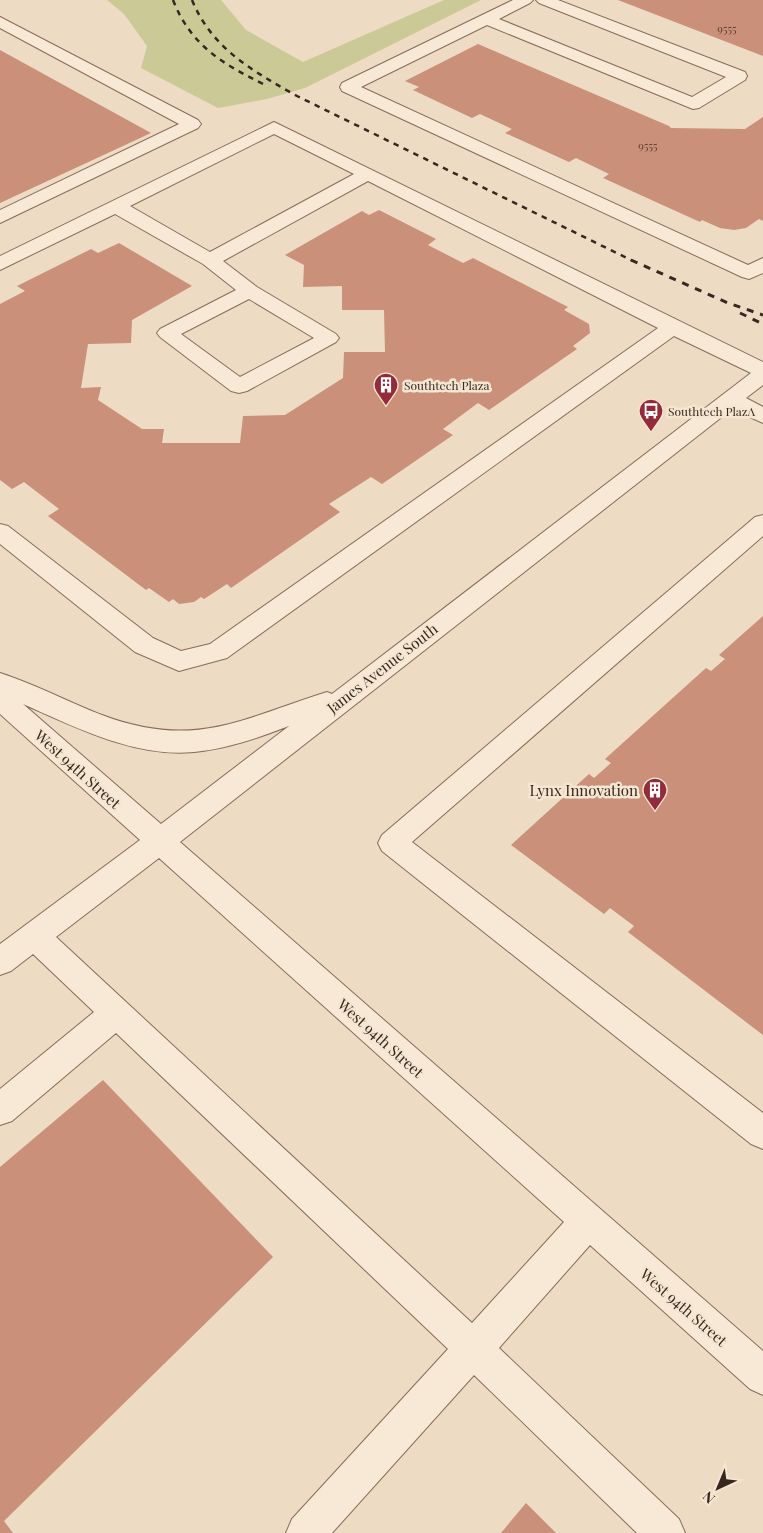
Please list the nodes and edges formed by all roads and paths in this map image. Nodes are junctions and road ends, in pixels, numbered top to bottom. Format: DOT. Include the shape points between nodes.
graph roads {
  1 [pos="525,0"];
  2 [pos="544,0"];
  3 [pos="486,19"];
  4 [pos="0,22"];
  5 [pos="368,174"];
  6 [pos="115,206"];
  7 [pos="0,217"];
  8 [pos="210,260"];
  9 [pos="0,264"];
  10 [pos="763,264"];
  11 [pos="250,290"];
  12 [pos="673,327"];
  13 [pos="763,372"];
  14 [pos="730,399"];
  15 [pos="763,416"];
  16 [pos="763,524"];
  17 [pos="0,532"];
  18 [pos="0,683"];
  19 [pos="345,696"];
  20 [pos="0,699"];
  21 [pos="159,842"];
  22 [pos="34,936"];
  23 [pos="0,962"];
  24 [pos="116,1013"];
  25 [pos="0,1110"];
  26 [pos="763,1133"];
  27 [pos="588,1222"];
  28 [pos="473,1349"];
  29 [pos="763,1376"];
  30 [pos="306,1533"];
  31 [pos="665,1533"];
  1 -- 3 [label="street"];
  2 -- 3 [label="street" via="739,76 693,104"];
  3 -- 10 [label="street" via="348,87 749,273"];
  4 -- 7 [label="street" via="192,124"];
  5 -- 6 [label="street" via="274,127"];
  5 -- 8 [label="street"];
  5 -- 12 [label="street"];
  6 -- 8 [label="street"];
  6 -- 9 [label="street"];
  8 -- 11 [label="street"];
  11 -- 11 [label="street" via="329,338 239,386 167,333"];
  12 -- 13 [label="street"];
  12 -- 17 [label="street" via="218,651 179,661 144,645"];
  13 -- 14 [label="street, James Avenue South"];
  14 -- 15 [label="street"];
  14 -- 19 [label="street, James Avenue South"];
  16 -- 26 [label="street" via="392,843"];
  18 -- 19 [label="street" via="104,727 169,742 222,737"];
  19 -- 21 [label="street, James Avenue South"];
  20 -- 21 [label="street, West 94th Street"];
  21 -- 22 [label="street, James Avenue South"];
  21 -- 27 [label="street, West 94th Street"];
  22 -- 23 [label="street, James Avenue South"];
  22 -- 24 [label="street"];
  24 -- 25 [label="street"];
  24 -- 28 [label="street"];
  27 -- 28 [label="street"];
  27 -- 29 [label="street, West 94th Street"];
  28 -- 30 [label="street"];
  28 -- 31 [label="street"];
}
